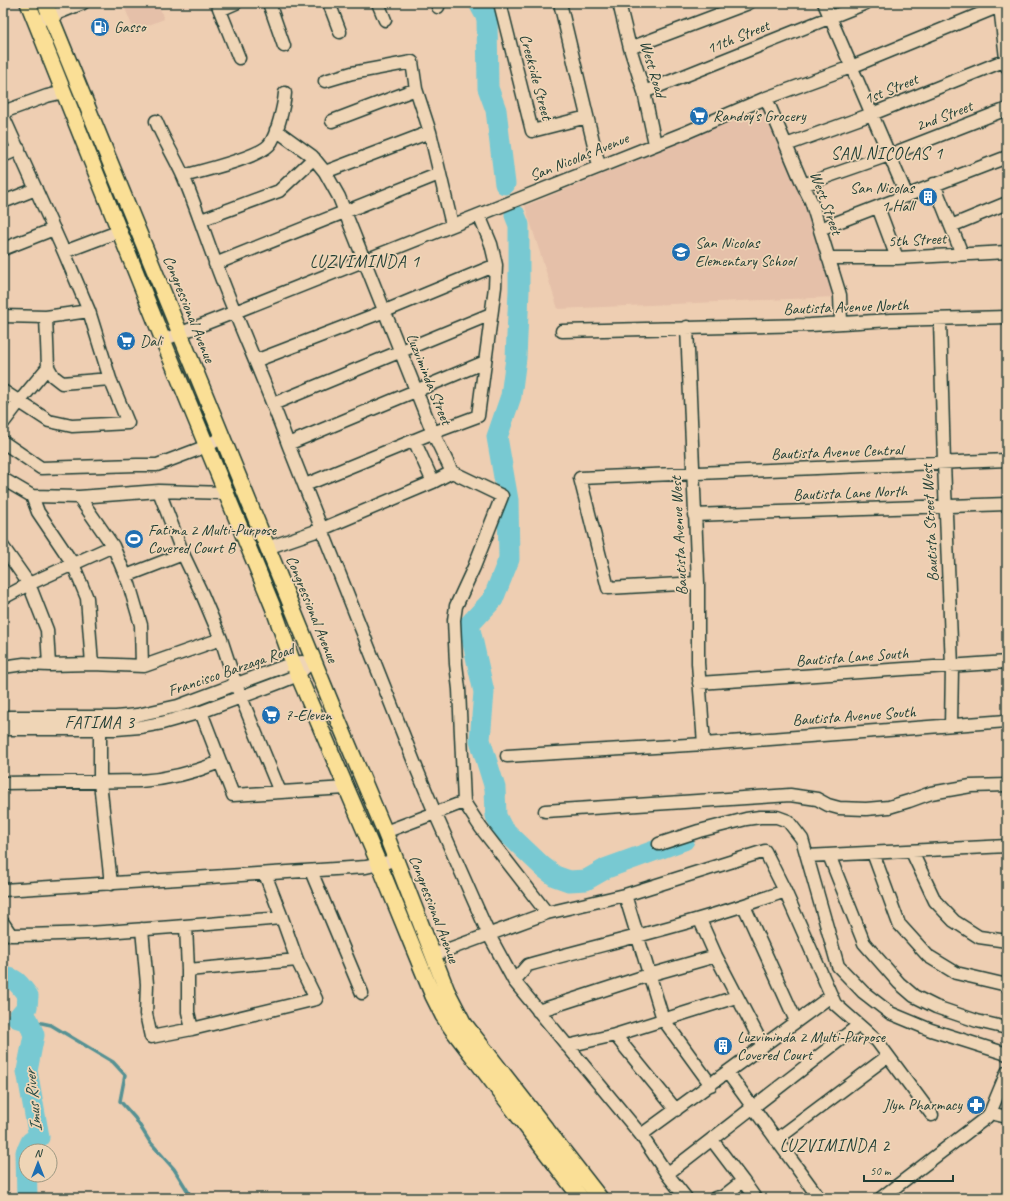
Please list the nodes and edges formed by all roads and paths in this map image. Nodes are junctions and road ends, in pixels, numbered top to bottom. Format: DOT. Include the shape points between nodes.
graph roads {
  1 [pos="28,3"];
  2 [pos="83,3"];
  3 [pos="236,3"];
  4 [pos="269,3"];
  5 [pos="329,3"];
  6 [pos="378,3"];
  7 [pos="500,3"];
  8 [pos="560,3"];
  9 [pos="749,3"];
  10 [pos="824,3"];
  11 [pos="866,3"];
  12 [pos="623,4"];
  13 [pos="1004,4"];
  14 [pos="218,6"];
  15 [pos="48,10"];
  16 [pos="830,18"];
  17 [pos="385,20"];
  18 [pos="36,22"];
  19 [pos="340,32"];
  20 [pos="284,46"];
  21 [pos="630,48"];
  22 [pos="239,58"];
  23 [pos="1007,64"];
  24 [pos="851,67"];
  25 [pos="325,81"];
  26 [pos="416,89"];
  27 [pos="64,92"];
  28 [pos="644,92"];
  29 [pos="285,93"];
  30 [pos="766,98"];
  31 [pos="1007,108"];
  32 [pos="3,112"];
  33 [pos="872,114"];
  34 [pos="3,116"];
  35 [pos="587,117"];
  36 [pos="156,121"];
  37 [pos="332,121"];
  38 [pos="276,130"];
  39 [pos="430,132"];
  40 [pos="655,144"];
  41 [pos="786,145"];
  42 [pos="19,149"];
  43 [pos="889,155"];
  44 [pos="3,156"];
  45 [pos="1007,157"];
  46 [pos="314,158"];
  47 [pos="599,166"];
  48 [pos="325,172"];
  49 [pos="439,174"];
  50 [pos="183,176"];
  51 [pos="934,184"];
  52 [pos="803,185"];
  53 [pos="36,189"];
  54 [pos="907,196"];
  55 [pos="3,202"];
  56 [pos="1007,203"];
  57 [pos="878,207"];
  58 [pos="345,213"];
  59 [pos="479,215"];
  60 [pos="201,220"];
  61 [pos="452,225"];
  62 [pos="952,226"];
  63 [pos="54,229"];
  64 [pos="820,229"];
  65 [pos="120,231"];
  66 [pos="3,249"];
  67 [pos="64,252"];
  68 [pos="1007,252"];
  69 [pos="962,254"];
  70 [pos="828,258"];
  71 [pos="897,258"];
  72 [pos="364,260"];
  73 [pos="216,264"];
  74 [pos="496,265"];
  75 [pos="385,311"];
  76 [pos="89,312"];
  77 [pos="235,312"];
  78 [pos="491,314"];
  79 [pos="3,316"];
  80 [pos="46,317"];
  81 [pos="1007,317"];
  82 [pos="940,320"];
  83 [pos="841,323"];
  84 [pos="687,327"];
  85 [pos="562,331"];
  86 [pos="180,334"];
  87 [pos="163,340"];
  88 [pos="401,352"];
  89 [pos="255,361"];
  90 [pos="485,362"];
  91 [pos="48,367"];
  92 [pos="110,379"];
  93 [pos="416,390"];
  94 [pos="3,391"];
  95 [pos="19,402"];
  96 [pos="273,404"];
  97 [pos="3,423"];
  98 [pos="433,433"];
  99 [pos="222,437"];
  100 [pos="414,440"];
  101 [pos="3,442"];
  102 [pos="288,444"];
  103 [pos="207,446"];
  104 [pos="1007,460"];
  105 [pos="944,463"];
  106 [pos="452,472"];
  107 [pos="692,473"];
  108 [pos="3,479"];
  109 [pos="434,482"];
  110 [pos="305,485"];
  111 [pos="159,491"];
  112 [pos="225,493"];
  113 [pos="32,496"];
  114 [pos="80,497"];
  115 [pos="1007,504"];
  116 [pos="946,506"];
  117 [pos="694,515"];
  118 [pos="322,529"];
  119 [pos="113,546"];
  120 [pos="3,547"];
  121 [pos="268,548"];
  122 [pos="183,554"];
  123 [pos="73,564"];
  124 [pos="126,576"];
  125 [pos="698,583"];
  126 [pos="29,584"];
  127 [pos="3,598"];
  128 [pos="221,639"];
  129 [pos="313,660"];
  130 [pos="1007,662"];
  131 [pos="92,664"];
  132 [pos="49,665"];
  133 [pos="142,666"];
  134 [pos="952,666"];
  135 [pos="3,667"];
  136 [pos="296,669"];
  137 [pos="699,683"];
  138 [pos="236,685"];
  139 [pos="240,697"];
  140 [pos="201,712"];
  141 [pos="3,717"];
  142 [pos="1007,721"];
  143 [pos="100,723"];
  144 [pos="951,725"];
  145 [pos="3,729"];
  146 [pos="704,744"];
  147 [pos="507,756"];
  148 [pos="220,762"];
  149 [pos="100,782"];
  150 [pos="3,784"];
  151 [pos="1007,784"];
  152 [pos="346,788"];
  153 [pos="280,792"];
  154 [pos="464,802"];
  155 [pos="545,811"];
  156 [pos="435,813"];
  157 [pos="385,832"];
  158 [pos="659,844"];
  159 [pos="1007,846"];
  160 [pos="912,852"];
  161 [pos="873,854"];
  162 [pos="829,855"];
  163 [pos="807,856"];
  164 [pos="396,860"];
  165 [pos="379,864"];
  166 [pos="311,871"];
  167 [pos="265,874"];
  168 [pos="111,884"];
  169 [pos="3,890"];
  170 [pos="785,891"];
  171 [pos="625,895"];
  172 [pos="744,906"];
  173 [pos="547,913"];
  174 [pos="282,918"];
  175 [pos="700,920"];
  176 [pos="3,923"];
  177 [pos="186,926"];
  178 [pos="142,929"];
  179 [pos="489,935"];
  180 [pos="638,937"];
  181 [pos="1007,942"];
  182 [pos="433,955"];
  183 [pos="716,956"];
  184 [pos="297,960"];
  185 [pos="188,970"];
  186 [pos="649,975"];
  187 [pos="514,981"];
  188 [pos="1007,985"];
  189 [pos="362,993"];
  190 [pos="831,996"];
  191 [pos="736,997"];
  192 [pos="538,1011"];
  193 [pos="663,1019"];
  194 [pos="796,1021"];
  195 [pos="859,1026"];
  196 [pos="1007,1028"];
  197 [pos="192,1029"];
  198 [pos="615,1035"];
  199 [pos="567,1046"];
  200 [pos="763,1046"];
  201 [pos="1007,1054"];
  202 [pos="888,1056"];
  203 [pos="1007,1072"];
  204 [pos="728,1073"];
  205 [pos="711,1085"];
  206 [pos="753,1107"];
  207 [pos="676,1110"];
  208 [pos="990,1113"];
  209 [pos="932,1115"];
  210 [pos="1007,1117"];
  211 [pos="641,1135"];
  212 [pos="712,1140"];
  213 [pos="776,1140"];
  214 [pos="667,1174"];
  215 [pos="743,1181"];
  216 [pos="581,1198"];
  217 [pos="600,1198"];
  218 [pos="686,1198"];
  219 [pos="715,1198"];
  220 [pos="755,1198"];
  221 [pos="819,1198"];
  222 [pos="881,1198"];
  1 -- 18 [label="main road, Congressional Avenue"];
  2 -- 15 [label="street"];
  3 -- 14 [label="street"];
  4 -- 20 [label="street"];
  5 -- 19 [label="street"];
  6 -- 17 [label="street"];
  7 -- 35 [label="street, Creekside Street" via="532,131"];
  8 -- 35 [label="street"];
  9 -- 21 [label="street"];
  10 -- 16 [label="street"];
  11 -- 16 [label="street, 11th Street"];
  12 -- 21 [label="street, West Road"];
  13 -- 23 [label="street"];
  13 -- 24 [label="street, San Nicolas Avenue"];
  14 -- 22 [label="street"];
  15 -- 18 [label="street"];
  15 -- 86 [label="main road, Congressional Avenue"];
  16 -- 24 [label="street"];
  16 -- 28 [label="street, 11th Street"];
  18 -- 27 [label="main road, Congressional Avenue"];
  21 -- 28 [label="street, West Road"];
  23 -- 33 [label="street, 1st Street"];
  24 -- 30 [label="street, San Nicolas Avenue"];
  24 -- 33 [label="street"];
  25 -- 26 [label="street" via="352,73 412,62"];
  26 -- 37 [label="street"];
  26 -- 39 [label="street"];
  27 -- 32 [label="street"];
  27 -- 65 [label="main road, Congressional Avenue"];
  28 -- 40 [label="street, West Road"];
  29 -- 38 [label="street"];
  30 -- 40 [label="street, San Nicolas Avenue"];
  30 -- 41 [label="street, West Street"];
  31 -- 43 [label="street, 2nd Street"];
  33 -- 41 [label="street, 1st Street"];
  33 -- 43 [label="street"];
  34 -- 42 [label="street"];
  35 -- 47 [label="street"];
  36 -- 50 [label="street"];
  38 -- 46 [label="street, Luzviminda Street"];
  38 -- 50 [label="street" via="269,145 255,155"];
  39 -- 48 [label="street"];
  39 -- 49 [label="street"];
  40 -- 47 [label="street, San Nicolas Avenue"];
  41 -- 52 [label="street, West Street"];
  42 -- 44 [label="street"];
  42 -- 53 [label="street"];
  43 -- 52 [label="street, 2nd Street"];
  43 -- 54 [label="street"];
  45 -- 51 [label="street"];
  46 -- 48 [label="street, Luzviminda Street"];
  46 -- 60 [label="street" via="279,191"];
  47 -- 59 [label="street, San Nicolas Avenue"];
  48 -- 58 [label="street, Luzviminda Street"];
  49 -- 58 [label="street"];
  49 -- 61 [label="street"];
  50 -- 60 [label="street"];
  51 -- 54 [label="street"];
  51 -- 62 [label="street"];
  52 -- 64 [label="street, West Street"];
  53 -- 55 [label="street"];
  53 -- 63 [label="street"];
  54 -- 57 [label="street"];
  56 -- 62 [label="street"];
  57 -- 64 [label="street"];
  57 -- 71 [label="street"];
  58 -- 72 [label="street, Luzviminda Street"];
  58 -- 73 [label="street"];
  59 -- 61 [label="street, San Nicolas Avenue"];
  59 -- 74 [label="street" via="491,244"];
  60 -- 73 [label="street"];
  61 -- 72 [label="street, San Nicolas Avenue"];
  62 -- 69 [label="street"];
  63 -- 66 [label="street"];
  63 -- 67 [label="street"];
  64 -- 70 [label="street, West Street"];
  65 -- 67 [label="street"];
  65 -- 87 [label="main road, Congressional Avenue"];
  67 -- 76 [label="street"];
  68 -- 69 [label="street, 5th Street"];
  69 -- 71 [label="street, 5th Street"];
  70 -- 71 [label="street, 5th Street"];
  70 -- 83 [label="street, West Street" via="840,295"];
  72 -- 75 [label="street, Luzviminda Street"];
  72 -- 77 [label="street, San Nicolas Avenue"];
  73 -- 77 [label="street"];
  74 -- 75 [label="street"];
  74 -- 78 [label="street"];
  75 -- 88 [label="street, Luzviminda Street"];
  75 -- 89 [label="street"];
  76 -- 80 [label="street"];
  76 -- 92 [label="street"];
  77 -- 86 [label="street, San Nicolas Avenue"];
  77 -- 89 [label="street"];
  78 -- 88 [label="street"];
  78 -- 90 [label="street"];
  79 -- 80 [label="street"];
  80 -- 91 [label="street"];
  81 -- 82 [label="street, Bautista Avenue North"];
  82 -- 83 [label="street, Bautista Avenue North"];
  82 -- 105 [label="street, Bautista Street West"];
  83 -- 84 [label="street, Bautista Avenue North"];
  84 -- 85 [label="street, Bautista Avenue North"];
  84 -- 107 [label="street, Bautista Avenue West"];
  86 -- 87 [label="street, San Nicolas Avenue"];
  86 -- 99 [label="main road, Congressional Avenue"];
  87 -- 103 [label="main road, Congressional Avenue"];
  88 -- 93 [label="street, Luzviminda Street"];
  88 -- 96 [label="street"];
  89 -- 96 [label="street"];
  90 -- 93 [label="street"];
  90 -- 98 [label="street" via="478,416"];
  91 -- 92 [label="street" via="53,376 62,383"];
  91 -- 95 [label="street"];
  92 -- 95 [label="street" via="128,423 72,426 49,421"];
  93 -- 98 [label="street, Luzviminda Street"];
  93 -- 102 [label="street"];
  94 -- 95 [label="street"];
  95 -- 97 [label="street"];
  96 -- 102 [label="street"];
  98 -- 100 [label="street"];
  98 -- 106 [label="street, Luzviminda Street"];
  99 -- 103 [label="street"];
  99 -- 121 [label="main road, Congressional Avenue"];
  100 -- 109 [label="street"];
  100 -- 110 [label="street"];
  101 -- 103 [label="street" via="41,468 157,465"];
  102 -- 110 [label="street"];
  103 -- 112 [label="main road, Congressional Avenue"];
  104 -- 105 [label="street, Bautista Avenue Central"];
  105 -- 107 [label="street, Bautista Avenue Central"];
  105 -- 116 [label="street, Bautista Street West"];
  106 -- 109 [label="street"];
  106 -- 154 [label="street" via="502,496 456,606 454,620"];
  107 -- 117 [label="street, Bautista Avenue West"];
  107 -- 125 [label="street, Bautista Avenue Central" via="580,478 608,588"];
  108 -- 113 [label="street"];
  109 -- 118 [label="street"];
  110 -- 118 [label="street"];
  111 -- 112 [label="street"];
  111 -- 114 [label="street"];
  111 -- 122 [label="street"];
  112 -- 136 [label="main road, Congressional Avenue"];
  113 -- 114 [label="street"];
  113 -- 123 [label="street" via="38,512"];
  114 -- 119 [label="street"];
  115 -- 116 [label="street, Bautista Lane North"];
  116 -- 117 [label="street, Bautista Lane North"];
  116 -- 134 [label="street, Bautista Street West"];
  117 -- 125 [label="street, Bautista Avenue West"];
  118 -- 121 [label="street"];
  118 -- 156 [label="street"];
  119 -- 123 [label="street"];
  119 -- 124 [label="street"];
  120 -- 126 [label="street"];
  121 -- 129 [label="main road, Congressional Avenue"];
  122 -- 124 [label="street"];
  122 -- 128 [label="street"];
  123 -- 126 [label="street"];
  123 -- 131 [label="street" via="88,598"];
  124 -- 133 [label="street" via="141,625"];
  125 -- 137 [label="street, Bautista Avenue West"];
  126 -- 127 [label="street"];
  126 -- 132 [label="street" via="47,630"];
  128 -- 133 [label="street"];
  128 -- 138 [label="street"];
  129 -- 136 [label="street, Francisco Barzaga Road"];
  129 -- 157 [label="main road, Congressional Avenue"];
  130 -- 134 [label="street, Bautista Lane South"];
  131 -- 132 [label="street"];
  131 -- 133 [label="street"];
  132 -- 135 [label="street" via="24,664"];
  134 -- 137 [label="street, Bautista Lane South"];
  134 -- 144 [label="street, Bautista Street West"];
  136 -- 138 [label="street, Francisco Barzaga Road"];
  136 -- 139 [label="street, Francisco Barzaga Road"];
  136 -- 152 [label="main road, Congressional Avenue"];
  137 -- 146 [label="street, Bautista Avenue West"];
  138 -- 139 [label="street"];
  138 -- 143 [label="street, Francisco Barzaga Road" via="178,706"];
  139 -- 140 [label="street, Francisco Barzaga Road"];
  139 -- 153 [label="street"];
  140 -- 143 [label="street, Francisco Barzaga Road" via="140,727"];
  140 -- 148 [label="street"];
  141 -- 143 [label="street, Francisco Barzaga Road"];
  142 -- 144 [label="street, Bautista Avenue South"];
  143 -- 145 [label="street, Francisco Barzaga Road"];
  143 -- 149 [label="street"];
  144 -- 146 [label="street, Bautista Avenue South"];
  146 -- 147 [label="street, Bautista Avenue South"];
  148 -- 149 [label="street" via="195,772 159,780"];
  148 -- 153 [label="street" via="233,795"];
  149 -- 150 [label="street"];
  149 -- 168 [label="street"];
  151 -- 155 [label="street" via="971,786 931,793 889,807 866,809 839,808 817,799 790,795"];
  152 -- 153 [label="street"];
  152 -- 165 [label="main road, Congressional Avenue"];
  154 -- 156 [label="street"];
  154 -- 173 [label="street"];
  156 -- 157 [label="street"];
  156 -- 179 [label="street"];
  157 -- 164 [label="main road, Congressional Avenue"];
  158 -- 163 [label="street" via="699,830 746,819 777,817 788,821 795,829 802,839"];
  159 -- 160 [label="street"];
  160 -- 161 [label="street"];
  160 -- 181 [label="street" via="935,901 954,921 979,937"];
  161 -- 162 [label="street"];
  161 -- 188 [label="street" via="899,924 928,956 956,973"];
  162 -- 163 [label="street"];
  162 -- 196 [label="street" via="864,943 899,983 914,996 936,1007"];
  163 -- 201 [label="street" via="838,966 863,992 890,1013 931,1030"];
  164 -- 165 [label="street"];
  164 -- 182 [label="main road, Congressional Avenue"];
  165 -- 166 [label="street"];
  165 -- 216 [label="main road, Congressional Avenue" via="432,996 443,1016"];
  166 -- 167 [label="street"];
  166 -- 189 [label="street"];
  167 -- 168 [label="street"];
  167 -- 174 [label="street"];
  168 -- 169 [label="street"];
  170 -- 171 [label="street" via="765,851"];
  170 -- 172 [label="street"];
  170 -- 190 [label="street"];
  171 -- 173 [label="street"];
  171 -- 180 [label="street"];
  172 -- 175 [label="street"];
  172 -- 194 [label="street"];
  173 -- 179 [label="street"];
  174 -- 177 [label="street"];
  174 -- 184 [label="street"];
  175 -- 180 [label="street"];
  175 -- 183 [label="street"];
  176 -- 178 [label="street" via="11,935"];
  177 -- 178 [label="street"];
  177 -- 185 [label="street"];
  178 -- 197 [label="street" via="147,984 146,1014 151,1037"];
  179 -- 182 [label="street"];
  179 -- 187 [label="street"];
  180 -- 186 [label="street"];
  180 -- 187 [label="street" via="528,965"];
  182 -- 217 [label="main road, Congressional Avenue" via="447,991 464,1022"];
  183 -- 186 [label="street"];
  183 -- 191 [label="street"];
  184 -- 185 [label="street"];
  184 -- 197 [label="street" via="316,999"];
  185 -- 197 [label="street" via="188,1012"];
  186 -- 192 [label="street"];
  186 -- 193 [label="street"];
  187 -- 192 [label="street"];
  190 -- 194 [label="street"];
  190 -- 195 [label="street" via="834,1004"];
  191 -- 193 [label="street"];
  191 -- 200 [label="street"];
  192 -- 199 [label="street"];
  193 -- 198 [label="street"];
  193 -- 205 [label="street"];
  194 -- 200 [label="street"];
  195 -- 202 [label="street" via="877,1041"];
  195 -- 206 [label="street"];
  198 -- 199 [label="street"];
  198 -- 207 [label="street"];
  199 -- 211 [label="street"];
  200 -- 204 [label="street"];
  202 -- 209 [label="street"];
  202 -- 213 [label="street"];
  203 -- 208 [label="street"];
  204 -- 205 [label="street"];
  204 -- 206 [label="street"];
  205 -- 207 [label="street"];
  206 -- 212 [label="street"];
  206 -- 213 [label="street"];
  207 -- 211 [label="street"];
  208 -- 210 [label="street"];
  208 -- 222 [label="street"];
  211 -- 214 [label="street"];
  212 -- 214 [label="street"];
  212 -- 215 [label="street"];
  213 -- 221 [label="street"];
  214 -- 218 [label="street"];
  215 -- 219 [label="street" via="724,1196"];
  215 -- 220 [label="street"];
}
